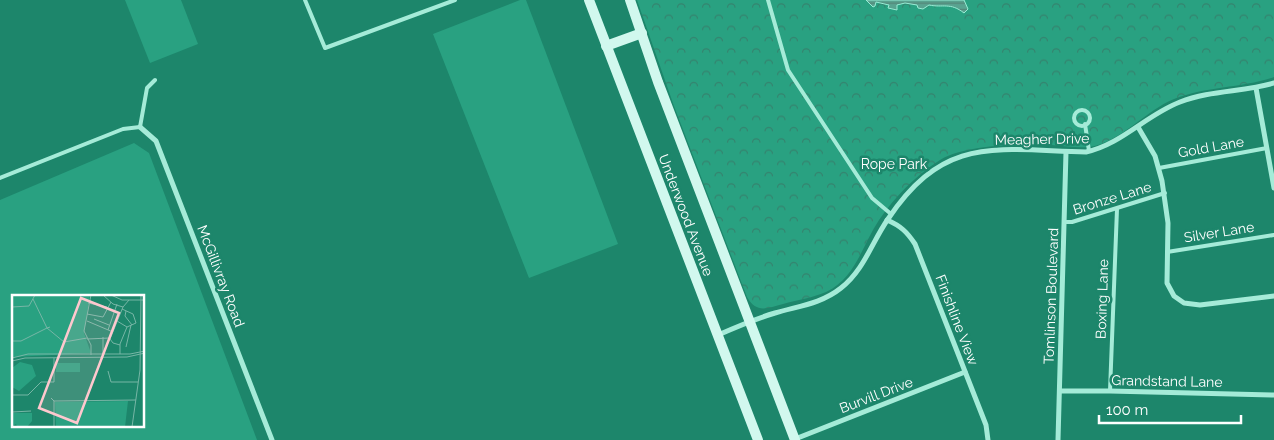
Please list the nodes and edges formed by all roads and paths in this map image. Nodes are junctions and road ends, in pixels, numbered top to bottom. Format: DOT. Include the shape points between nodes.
graph roads {
  1 [pos="305,0"];
  2 [pos="455,0"];
  3 [pos="588,0"];
  4 [pos="630,0"];
  5 [pos="768,0"];
  6 [pos="642,33"];
  7 [pos="606,46"];
  8 [pos="155,80"];
  9 [pos="1274,83"];
  10 [pos="1256,88"];
  11 [pos="1085,124"];
  12 [pos="140,127"];
  13 [pos="1138,127"];
  14 [pos="1267,148"];
  15 [pos="1066,152"];
  16 [pos="1089,152"];
  17 [pos="1160,168"];
  18 [pos="0,178"];
  19 [pos="1274,188"];
  20 [pos="1164,193"];
  21 [pos="1117,209"];
  22 [pos="892,214"];
  23 [pos="887,220"];
  24 [pos="1065,222"];
  25 [pos="1274,235"];
  26 [pos="1167,252"];
  27 [pos="1274,296"];
  28 [pos="750,322"];
  29 [pos="717,335"];
  30 [pos="965,372"];
  31 [pos="1060,391"];
  32 [pos="1110,391"];
  33 [pos="1274,395"];
  34 [pos="795,439"];
  35 [pos="272,440"];
  36 [pos="758,440"];
  37 [pos="988,440"];
  38 [pos="1058,440"];
  1 -- 2 [label="lane" via="325,48"];
  3 -- 7 [label="main road, Underwood Avenue"];
  4 -- 6 [label="main road, Underwood Avenue"];
  5 -- 22 [label="lane" via="788,70 872,198"];
  6 -- 7 [label="main road"];
  6 -- 28 [label="main road, Underwood Avenue"];
  7 -- 29 [label="main road, Underwood Avenue"];
  8 -- 12 [label="lane" via="147,88"];
  9 -- 10 [label="street, Meagher Drive"];
  10 -- 13 [label="street, Meagher Drive" via="1187,100"];
  10 -- 14 [label="street"];
  11 -- 11 [label="lane" via="1088,114 1077,111 1074,116 1076,123"];
  11 -- 16 [label="lane"];
  12 -- 18 [label="lane" via="123,129"];
  12 -- 35 [label="street, McGillivray Road" via="156,141"];
  13 -- 16 [label="street, Meagher Drive" via="1113,143"];
  13 -- 17 [label="street"];
  14 -- 17 [label="lane, Gold Lane"];
  14 -- 19 [label="street"];
  15 -- 16 [label="street, Meagher Drive"];
  15 -- 22 [label="street, Meagher Drive" via="996,150 953,158 915,184"];
  15 -- 24 [label="street, Tomlinson Boulevard"];
  17 -- 20 [label="street"];
  20 -- 21 [label="lane, Bronze Lane"];
  20 -- 26 [label="street"];
  21 -- 24 [label="lane, Bronze Lane"];
  21 -- 32 [label="lane, Boxing Lane"];
  22 -- 23 [label="street, Meagher Drive"];
  23 -- 28 [label="street, Meagher Drive" via="863,264 832,295"];
  23 -- 30 [label="street, Finishline View" via="901,226 915,244"];
  24 -- 31 [label="street, Tomlinson Boulevard"];
  25 -- 26 [label="lane, Silver Lane"];
  26 -- 27 [label="street" via="1167,283 1174,296 1184,303 1200,305"];
  28 -- 29 [label="street, Meagher Drive"];
  28 -- 34 [label="main road, Underwood Avenue"];
  29 -- 36 [label="main road, Underwood Avenue"];
  30 -- 34 [label="street, Burvill Drive"];
  30 -- 37 [label="street, Finishline View" via="986,425"];
  31 -- 32 [label="street, Grandstand Lane"];
  31 -- 38 [label="street, Tomlinson Boulevard"];
  32 -- 33 [label="street, Grandstand Lane"];
}
